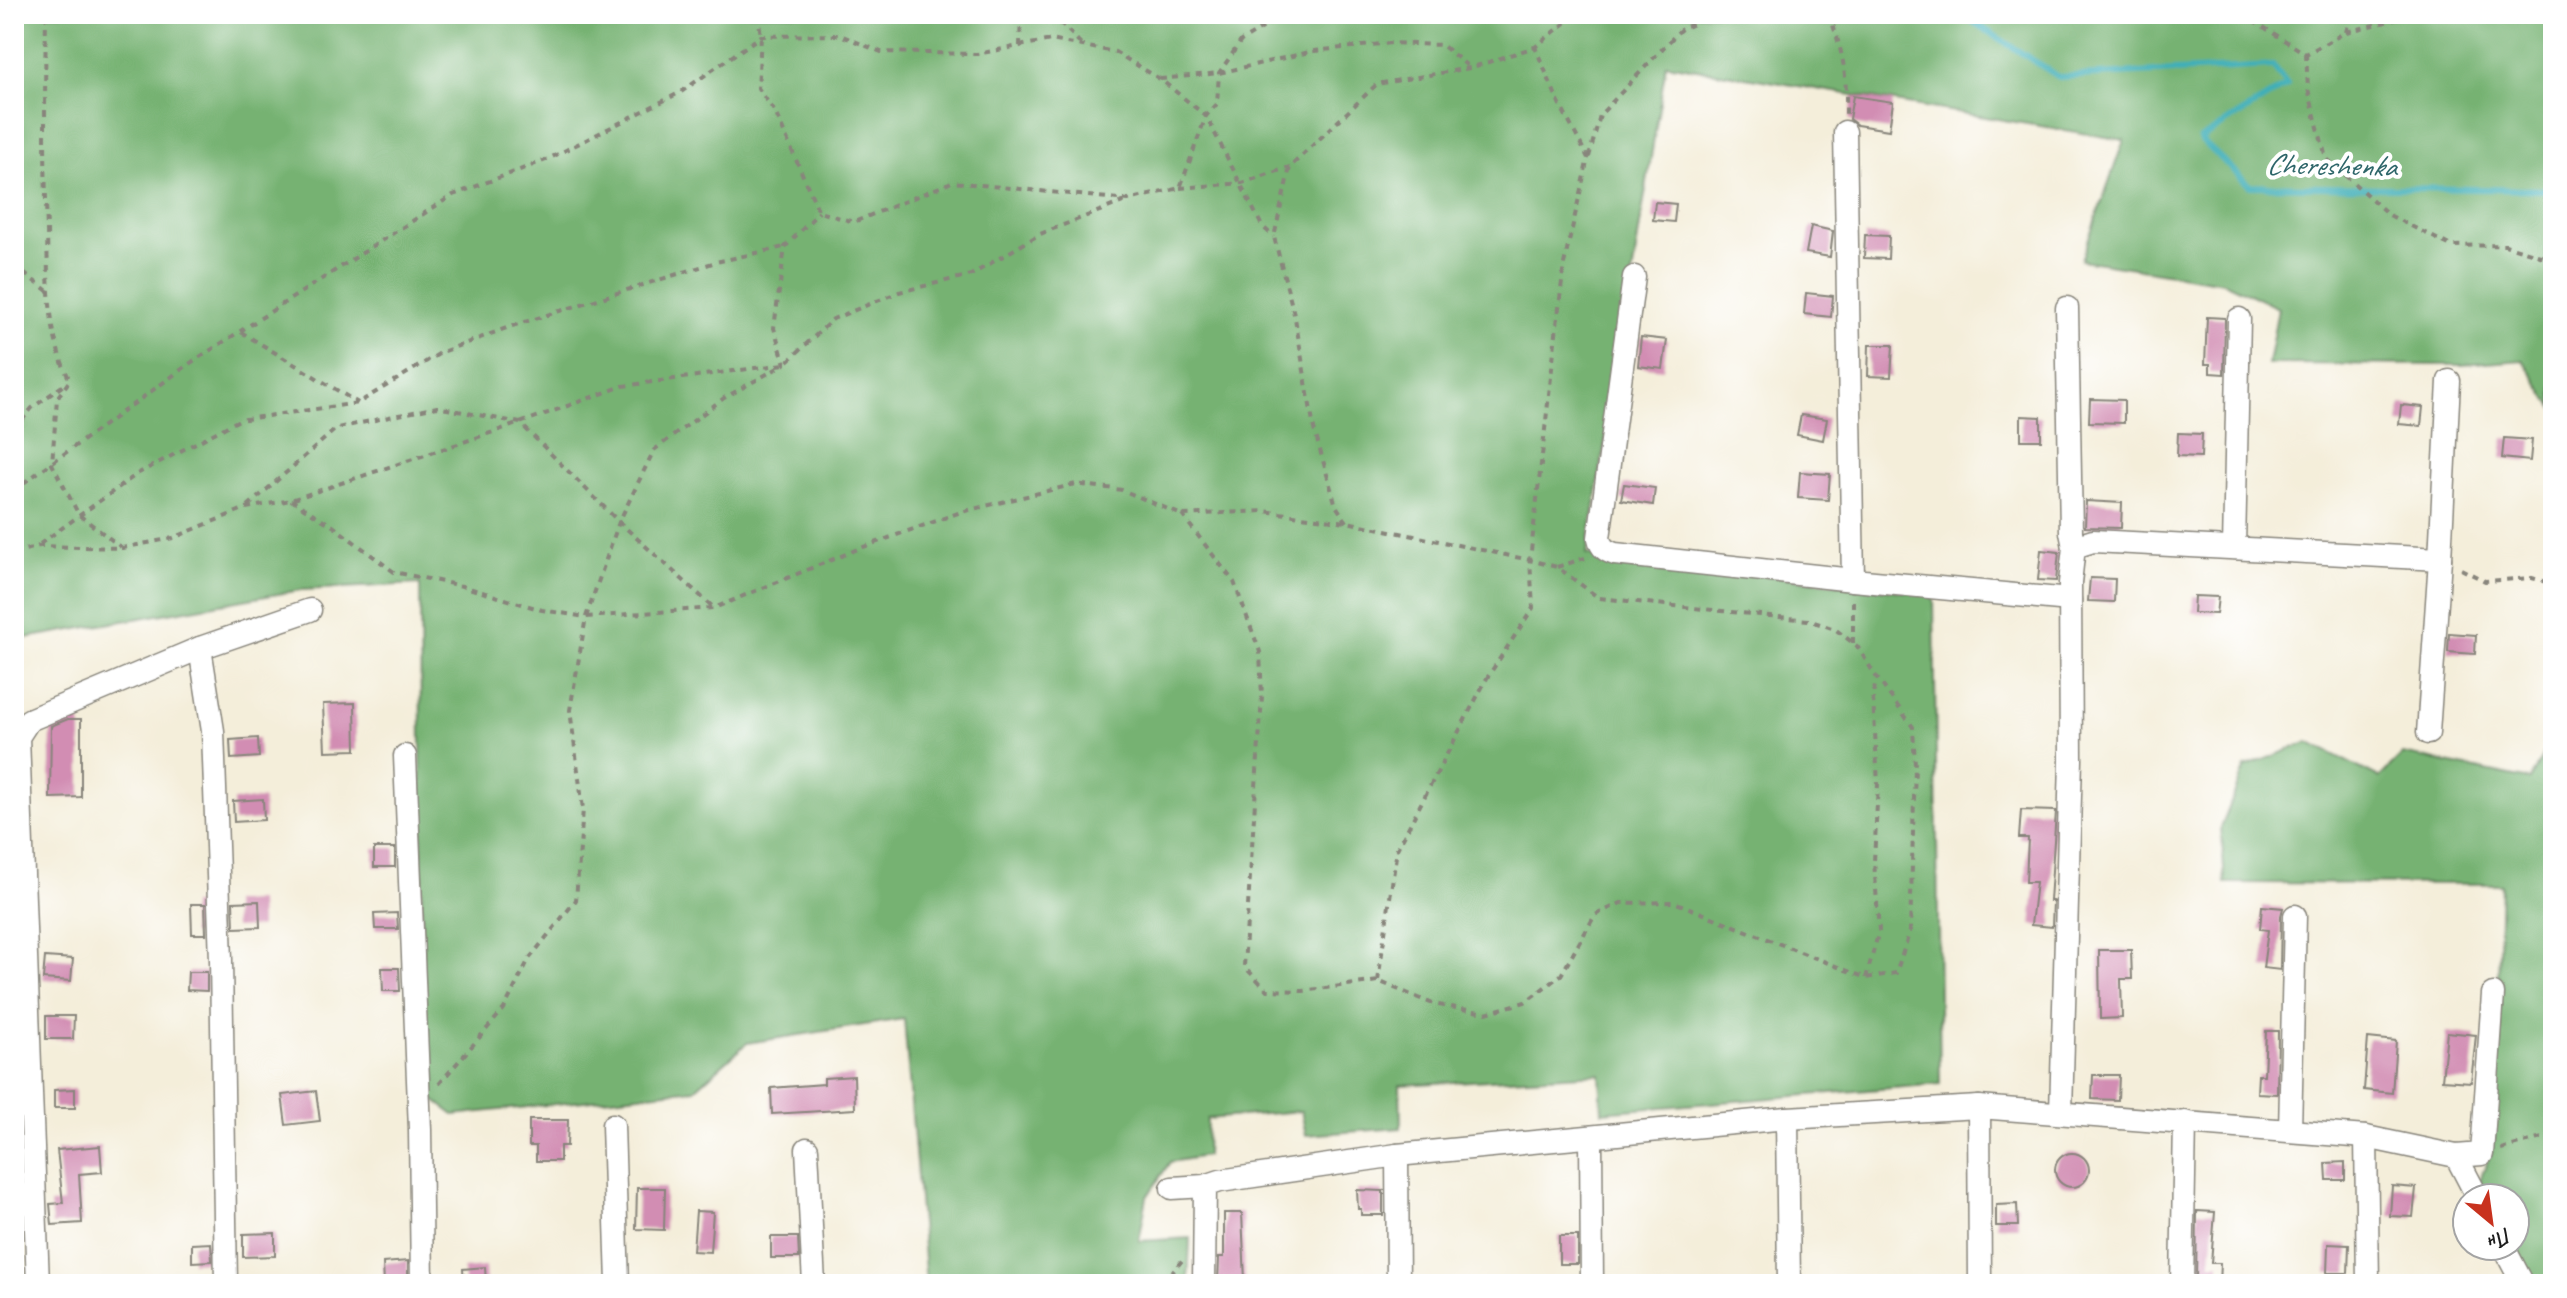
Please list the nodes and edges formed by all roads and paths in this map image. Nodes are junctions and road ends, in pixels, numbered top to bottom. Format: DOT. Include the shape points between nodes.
graph roads {
  1 [pos="46,14"];
  2 [pos="758,14"];
  3 [pos="1021,14"];
  4 [pos="1037,14"];
  5 [pos="1286,14"];
  6 [pos="1577,14"];
  7 [pos="1714,14"];
  8 [pos="1829,14"];
  9 [pos="2243,14"];
  10 [pos="2351,14"];
  11 [pos="2418,14"];
  12 [pos="2346,32"];
  13 [pos="761,36"];
  14 [pos="1020,46"];
  15 [pos="1082,46"];
  16 [pos="1535,47"];
  17 [pos="2306,54"];
  18 [pos="1470,68"];
  19 [pos="1219,73"];
  20 [pos="1160,79"];
  21 [pos="1206,116"];
  22 [pos="1845,132"];
  23 [pos="1588,158"];
  24 [pos="1290,167"];
  25 [pos="1242,183"];
  26 [pos="1180,188"];
  27 [pos="1128,200"];
  28 [pos="819,212"];
  29 [pos="1274,237"];
  30 [pos="785,247"];
  31 [pos="2553,260"];
  32 [pos="14,266"];
  33 [pos="1634,277"];
  34 [pos="49,292"];
  35 [pos="2067,308"];
  36 [pos="2239,319"];
  37 [pos="241,332"];
  38 [pos="785,364"];
  39 [pos="70,380"];
  40 [pos="2449,381"];
  41 [pos="358,403"];
  42 [pos="520,423"];
  43 [pos="14,430"];
  44 [pos="52,464"];
  45 [pos="14,490"];
  46 [pos="291,500"];
  47 [pos="246,508"];
  48 [pos="79,515"];
  49 [pos="1182,515"];
  50 [pos="619,522"];
  51 [pos="1347,522"];
  52 [pos="39,546"];
  53 [pos="2074,547"];
  54 [pos="2234,547"];
  55 [pos="122,548"];
  56 [pos="1606,551"];
  57 [pos="14,553"];
  58 [pos="2440,559"];
  59 [pos="1530,560"];
  60 [pos="1557,567"];
  61 [pos="1853,580"];
  62 [pos="2553,584"];
  63 [pos="2070,600"];
  64 [pos="714,608"];
  65 [pos="310,610"];
  66 [pos="586,617"];
  67 [pos="1853,643"];
  68 [pos="200,648"];
  69 [pos="1877,678"];
  70 [pos="2428,733"];
  71 [pos="405,756"];
  72 [pos="2295,916"];
  73 [pos="1866,978"];
  74 [pos="1378,981"];
  75 [pos="2493,994"];
  76 [pos="1979,1107"];
  77 [pos="419,1108"];
  78 [pos="2061,1112"];
  79 [pos="1787,1118"];
  80 [pos="2185,1122"];
  81 [pos="613,1125"];
  82 [pos="2290,1131"];
  83 [pos="2553,1135"];
  84 [pos="1591,1137"];
  85 [pos="2366,1137"];
  86 [pos="807,1149"];
  87 [pos="2482,1154"];
  88 [pos="1397,1155"];
  89 [pos="2456,1156"];
  90 [pos="2470,1182"];
  91 [pos="1205,1186"];
  92 [pos="1172,1188"];
  93 [pos="2511,1262"];
  94 [pos="38,1284"];
  95 [pos="226,1284"];
  96 [pos="422,1284"];
  97 [pos="618,1284"];
  98 [pos="814,1284"];
  99 [pos="1204,1284"];
  100 [pos="1398,1284"];
  101 [pos="1592,1284"];
  102 [pos="1789,1284"];
  103 [pos="1980,1284"];
  104 [pos="2182,1284"];
  105 [pos="2368,1284"];
  106 [pos="2523,1284"];
  1 -- 34 [label="path" via="43,130"];
  2 -- 13 [label="path"];
  3 -- 14 [label="path"];
  4 -- 15 [label="path" via="1063,25"];
  5 -- 19 [label="path" via="1241,41"];
  6 -- 16 [label="path"];
  7 -- 23 [label="path" via="1680,30 1600,115"];
  8 -- 22 [label="path" via="1847,77"];
  9 -- 17 [label="path"];
  10 -- 12 [label="path"];
  11 -- 12 [label="path"];
  12 -- 17 [label="path"];
  13 -- 14 [label="path" via="840,35 881,52 977,54"];
  13 -- 28 [label="path" via="758,88 775,112"];
  13 -- 37 [label="path" via="681,92 546,160 453,195"];
  14 -- 15 [label="path" via="1051,40"];
  15 -- 20 [label="path" via="1115,52"];
  16 -- 18 [label="path"];
  16 -- 23 [label="path"];
  17 -- 31 [label="path" via="2308,89 2326,158 2389,215 2451,246 2505,245"];
  18 -- 19 [label="path" via="1442,45 1391,43 1314,51"];
  18 -- 24 [label="path" via="1377,84"];
  19 -- 20 [label="path"];
  19 -- 21 [label="path" via="1217,104"];
  20 -- 21 [label="path"];
  21 -- 25 [label="path"];
  21 -- 26 [label="path"];
  22 -- 61 [label="street"];
  23 -- 59 [label="path" via="1564,264"];
  24 -- 25 [label="path"];
  24 -- 29 [label="path"];
  25 -- 26 [label="path"];
  25 -- 29 [label="path" via="1262,226"];
  26 -- 27 [label="path"];
  27 -- 28 [label="path" via="952,182 854,222"];
  27 -- 38 [label="path" via="1040,234 971,275 899,292 833,319"];
  28 -- 30 [label="path"];
  29 -- 51 [label="path" via="1295,318 1314,429 1336,506"];
  30 -- 38 [label="path" via="774,328"];
  30 -- 41 [label="path" via="716,262 484,336 442,352"];
  32 -- 34 [label="path"];
  33 -- 56 [label="street" via="1599,538"];
  34 -- 39 [label="path" via="60,362"];
  35 -- 53 [label="street"];
  36 -- 54 [label="street"];
  37 -- 41 [label="path"];
  37 -- 44 [label="path"];
  38 -- 42 [label="path" via="623,386"];
  38 -- 50 [label="path" via="724,398 654,450"];
  39 -- 43 [label="path" via="32,408"];
  39 -- 44 [label="path" via="57,398"];
  40 -- 58 [label="street"];
  41 -- 48 [label="path" via="239,420 137,474"];
  42 -- 46 [label="path"];
  42 -- 47 [label="path" via="437,407 337,428"];
  42 -- 50 [label="path"];
  44 -- 45 [label="path"];
  44 -- 48 [label="path"];
  46 -- 47 [label="path"];
  46 -- 66 [label="path" via="394,572"];
  47 -- 55 [label="path" via="173,538"];
  48 -- 52 [label="path"];
  48 -- 55 [label="path"];
  49 -- 51 [label="path" via="1264,511"];
  49 -- 64 [label="path" via="1122,490 1076,484 961,512"];
  49 -- 74 [label="path" via="1234,582 1260,652 1262,697 1244,966 1267,990"];
  50 -- 64 [label="path"];
  50 -- 66 [label="path"];
  51 -- 59 [label="path"];
  52 -- 55 [label="path"];
  52 -- 57 [label="path"];
  53 -- 54 [label="street" via="2093,541"];
  53 -- 63 [label="street"];
  54 -- 58 [label="street"];
  56 -- 60 [label="path"];
  56 -- 61 [label="street"];
  58 -- 62 [label="path" via="2485,581 2532,578"];
  58 -- 70 [label="street"];
  59 -- 60 [label="path"];
  59 -- 74 [label="path" via="1533,608 1487,678 1397,849"];
  60 -- 67 [label="path" via="1599,598 1808,620 1835,629"];
  61 -- 63 [label="street"];
  61 -- 67 [label="path"];
  63 -- 78 [label="street"];
  64 -- 66 [label="path"];
  65 -- 68 [label="street"];
  66 -- 77 [label="path" via="570,710 583,809 576,900 529,959 504,1009"];
  67 -- 69 [label="path"];
  68 -- 94 [label="street" via="29,720 18,737"];
  68 -- 95 [label="street" via="213,731"];
  69 -- 73 [label="path" via="1874,861 1879,931"];
  69 -- 73 [label="path" via="1913,727 1910,931 1896,973"];
  71 -- 77 [label="street"];
  72 -- 82 [label="street"];
  73 -- 74 [label="path" via="1674,902 1621,903 1595,915 1561,975 1525,1002 1486,1013 1433,1004"];
  75 -- 87 [label="street"];
  76 -- 78 [label="street"];
  76 -- 79 [label="street"];
  76 -- 103 [label="street"];
  77 -- 96 [label="street"];
  78 -- 80 [label="street"];
  79 -- 84 [label="street"];
  79 -- 102 [label="street"];
  80 -- 82 [label="street"];
  80 -- 104 [label="street"];
  81 -- 97 [label="street"];
  82 -- 85 [label="street"];
  83 -- 87 [label="path"];
  84 -- 88 [label="street"];
  84 -- 101 [label="street"];
  85 -- 89 [label="street"];
  85 -- 105 [label="street"];
  86 -- 98 [label="street"];
  87 -- 89 [label="street"];
  88 -- 91 [label="street"];
  88 -- 100 [label="street"];
  89 -- 90 [label="street"];
  91 -- 92 [label="street"];
  91 -- 99 [label="street"];
  93 -- 106 [label="street"];
}
